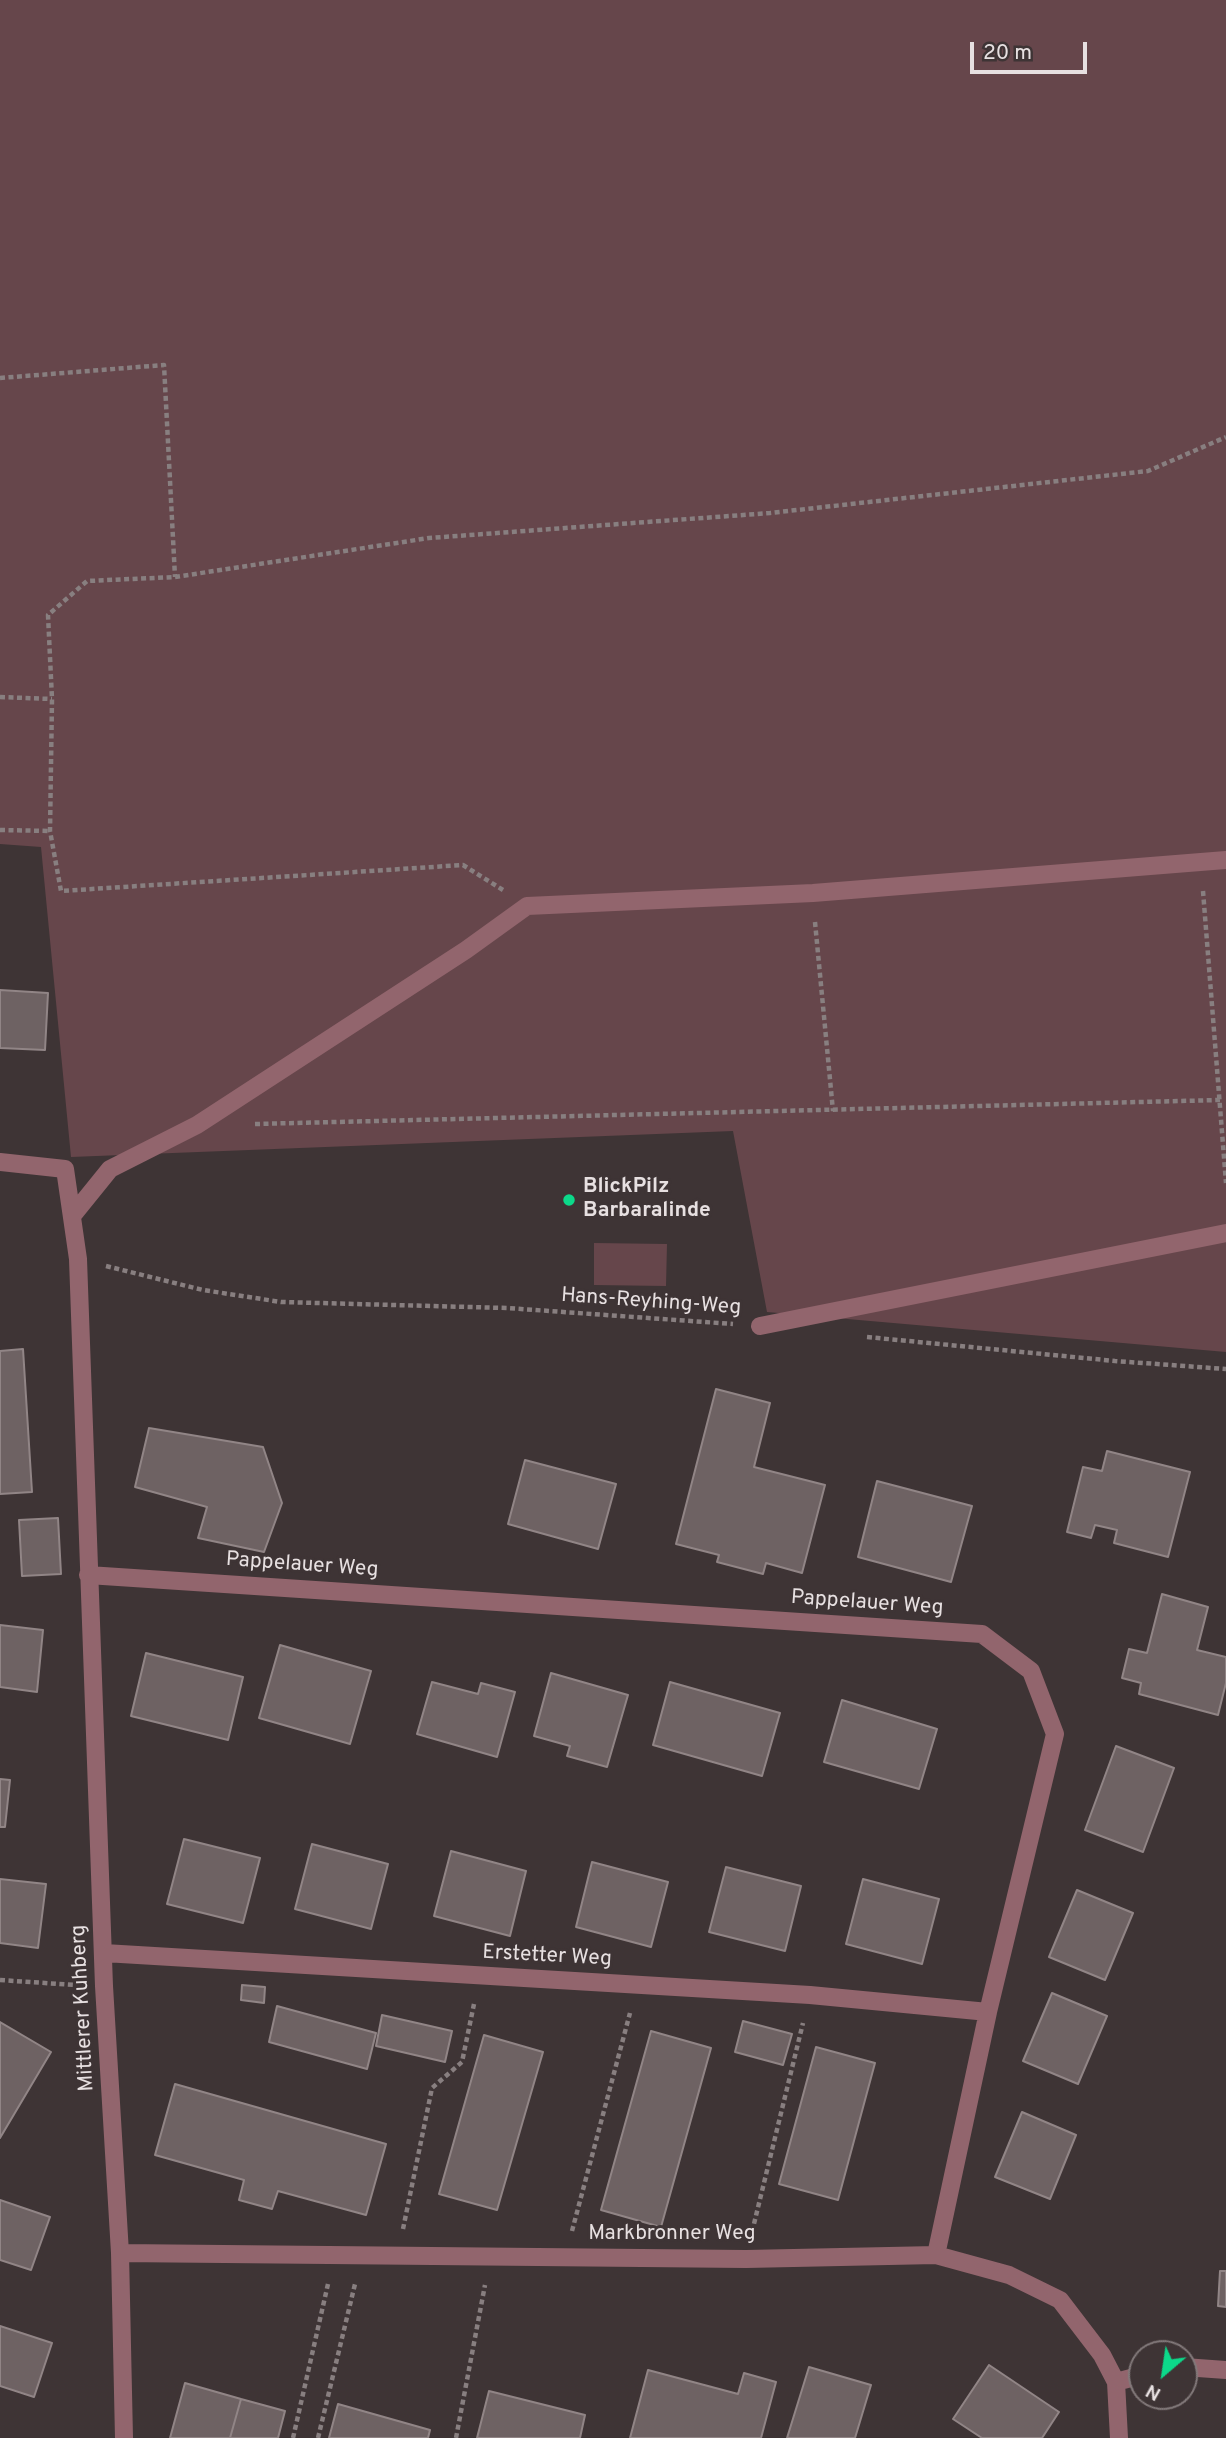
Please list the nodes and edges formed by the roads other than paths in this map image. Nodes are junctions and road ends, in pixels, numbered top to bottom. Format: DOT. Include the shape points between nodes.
graph roads {
  1 [pos="1226,860"];
  2 [pos="0,1162"];
  3 [pos="72,1216"];
  4 [pos="1226,1233"];
  5 [pos="760,1326"];
  6 [pos="88,1575"];
  7 [pos="104,1953"];
  8 [pos="988,2012"];
  9 [pos="120,2253"];
  10 [pos="936,2255"];
  11 [pos="1198,2368"];
  12 [pos="1226,2370"];
  13 [pos="1128,2379"];
  14 [pos="1116,2382"];
  15 [pos="124,2438"];
  16 [pos="1119,2438"];
  1 -- 3 [label="street" via="813,893 527,906 197,1125 110,1169"];
  2 -- 3 [label="street" via="65,1169"];
  3 -- 6 [label="street, Mittlerer Kuhberg" via="78,1259"];
  4 -- 5 [label="street"];
  6 -- 7 [label="street, Mittlerer Kuhberg"];
  6 -- 8 [label="street, Pappelauer Weg" via="982,1634 1031,1671 1055,1734"];
  7 -- 8 [label="street, Erstetter Weg" via="810,1995"];
  7 -- 9 [label="street, Mittlerer Kuhberg"];
  8 -- 10 [label="street, Pappelauer Weg"];
  9 -- 10 [label="street, Markbronner Weg" via="746,2259"];
  9 -- 15 [label="street, Mittlerer Kuhberg"];
  10 -- 14 [label="street, Markbronner Weg" via="1009,2275 1060,2300 1102,2355"];
  11 -- 12 [label="street"];
  13 -- 14 [label="street"];
  14 -- 16 [label="street, Markbronner Weg"];
}
